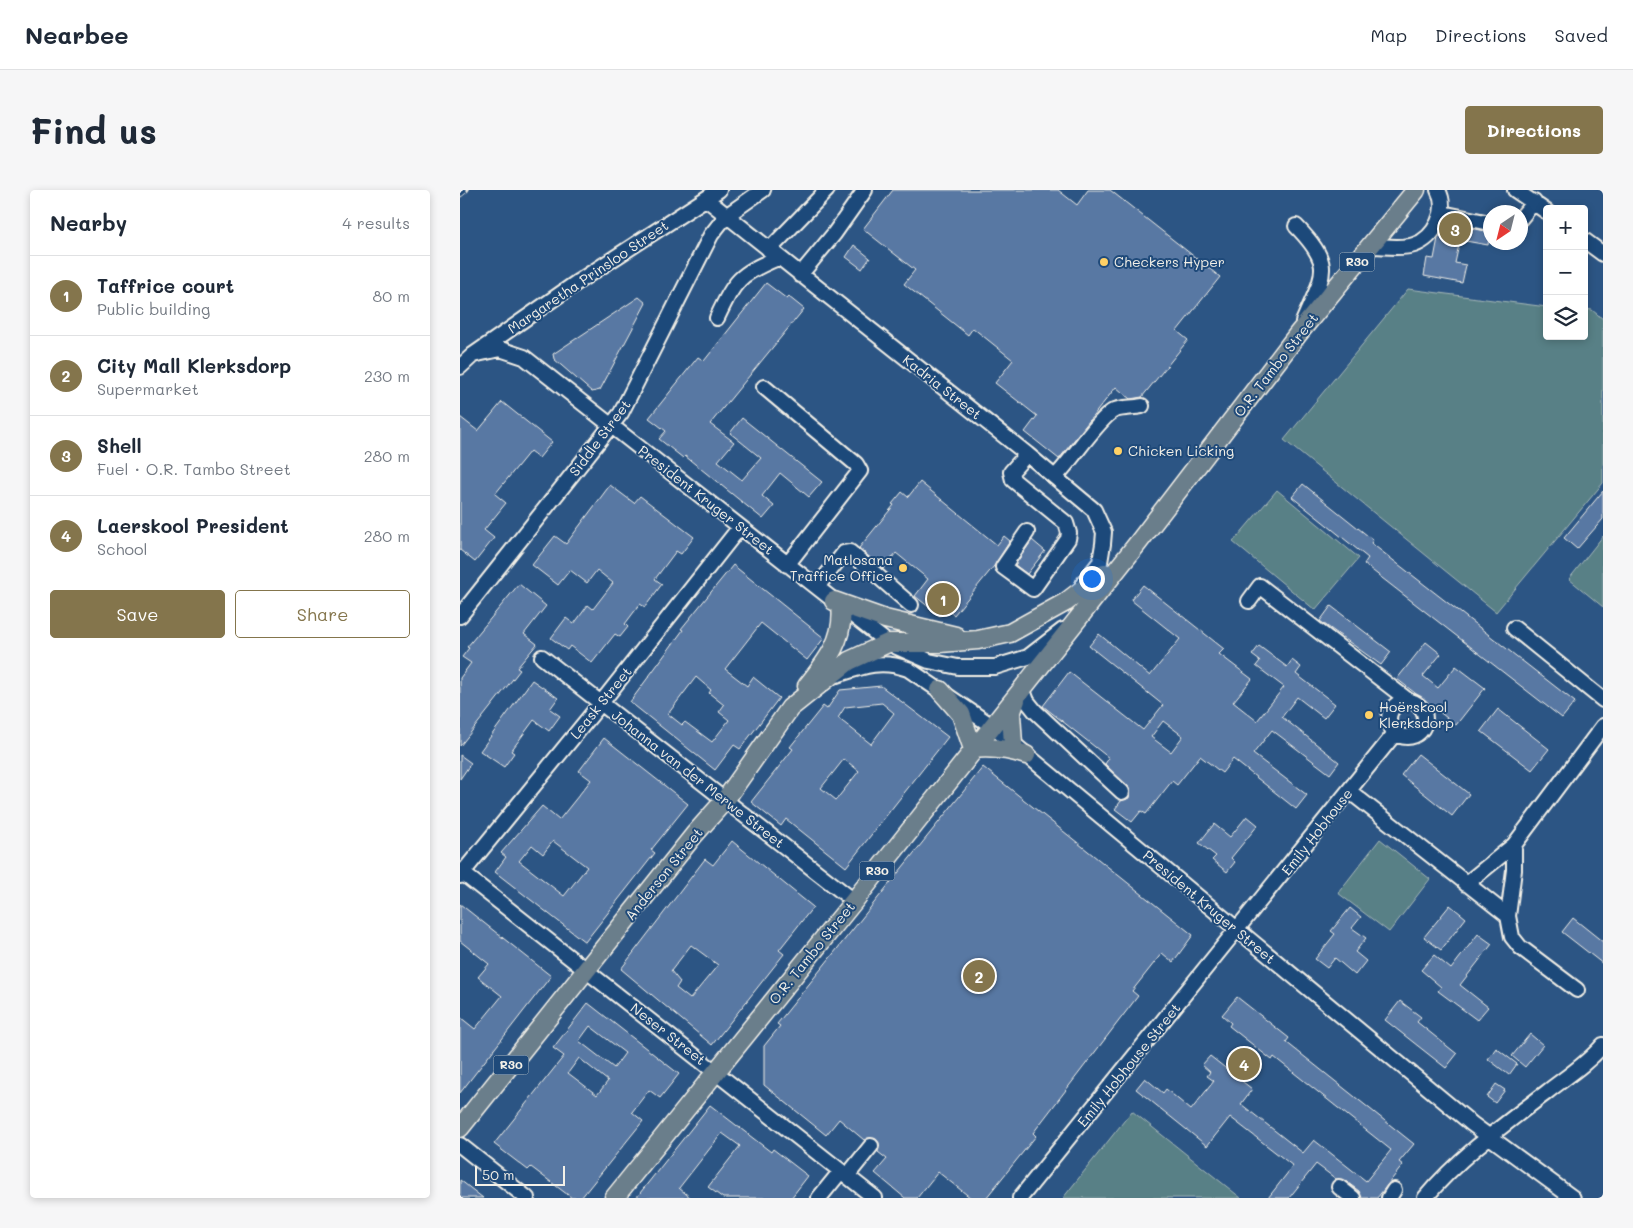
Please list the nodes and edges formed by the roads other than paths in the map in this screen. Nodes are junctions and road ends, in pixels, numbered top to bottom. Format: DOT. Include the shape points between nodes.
graph roads {
  1 [pos="719,190"];
  2 [pos="763,190"];
  3 [pos="827,190"];
  4 [pos="865,190"];
  5 [pos="1416,190"];
  6 [pos="1438,190"];
  7 [pos="1515,190"];
  8 [pos="706,199"];
  9 [pos="1534,202"];
  10 [pos="1528,209"];
  11 [pos="1543,209"];
  12 [pos="1442,213"];
  13 [pos="726,216"];
  14 [pos="1483,222"];
  15 [pos="1296,226"];
  16 [pos="1588,243"];
  17 [pos="1371,246"];
  18 [pos="773,254"];
  19 [pos="1603,254"];
  20 [pos="800,275"];
  21 [pos="717,318"];
  22 [pos="1298,334"];
  23 [pos="473,355"];
  24 [pos="460,367"];
  25 [pos="764,387"];
  26 [pos="1142,406"];
  27 [pos="612,426"];
  28 [pos="1027,454"];
  29 [pos="1068,464"];
  30 [pos="1055,477"];
  31 [pos="1072,490"];
  32 [pos="740,527"];
  33 [pos="1027,532"];
  34 [pos="1138,543"];
  35 [pos="788,565"];
  36 [pos="817,587"];
  37 [pos="1249,601"];
  38 [pos="1066,602"];
  39 [pos="837,603"];
  40 [pos="911,604"];
  41 [pos="460,616"];
  42 [pos="1074,622"];
  43 [pos="1514,628"];
  44 [pos="978,640"];
  45 [pos="888,643"];
  46 [pos="542,657"];
  47 [pos="829,677"];
  48 [pos="940,690"];
  49 [pos="1020,690"];
  50 [pos="1603,700"];
  51 [pos="1409,701"];
  52 [pos="601,703"];
  53 [pos="790,708"];
  54 [pos="992,726"];
  55 [pos="1603,726"];
  56 [pos="1396,732"];
  57 [pos="973,749"];
  58 [pos="1020,749"];
  59 [pos="1349,791"];
  60 [pos="1122,792"];
  61 [pos="725,800"];
  62 [pos="1514,844"];
  63 [pos="461,873"];
  64 [pos="1466,884"];
  65 [pos="854,901"];
  66 [pos="1508,916"];
  67 [pos="1237,931"];
  68 [pos="587,971"];
  69 [pos="1577,990"];
  70 [pos="1603,1045"];
  71 [pos="716,1072"];
  72 [pos="460,1128"];
  73 [pos="1489,1138"];
  74 [pos="460,1145"];
  75 [pos="871,1146"];
  76 [pos="844,1173"];
  77 [pos="1339,1187"];
  78 [pos="527,1198"];
  79 [pos="614,1198"];
  80 [pos="819,1198"];
  81 [pos="875,1198"];
  82 [pos="1020,1198"];
  83 [pos="1353,1198"];
  84 [pos="1425,1198"];
  85 [pos="1573,1198"];
  1 -- 8 [label="street, Margaretha Prinsloo Street"];
  2 -- 13 [label="street"];
  3 -- 18 [label="street"];
  4 -- 20 [label="street"];
  5 -- 17 [label="main road, O.R. Tambo Street / R30"];
  6 -- 12 [label="street"];
  7 -- 9 [label="street"];
  8 -- 13 [label="street, Kadria Street"];
  8 -- 23 [label="street, Margaretha Prinsloo Street" via="579,281"];
  9 -- 10 [label="street"];
  9 -- 11 [label="street"];
  12 -- 14 [label="street"];
  12 -- 17 [label="street" via="1434,231 1418,243"];
  13 -- 18 [label="street, Kadria Street"];
  13 -- 27 [label="street, Siddle Street" via="710,235 633,394"];
  15 -- 22 [label="street" via="1322,257 1323,268"];
  16 -- 19 [label="street"];
  17 -- 22 [label="main road, O.R. Tambo Street / R30"];
  18 -- 20 [label="street, Kadria Street"];
  18 -- 21 [label="street" via="731,288"];
  20 -- 28 [label="street, Kadria Street"];
  22 -- 34 [label="main road, O.R. Tambo Street / R30"];
  23 -- 24 [label="street, Margaretha Prinsloo Street"];
  23 -- 27 [label="street, President Kruger Street" via="500,349 524,357"];
  25 -- 35 [label="street" via="856,464 860,471"];
  26 -- 29 [label="street" via="1117,410 1106,416"];
  27 -- 32 [label="street, President Kruger Street"];
  27 -- 41 [label="street, Siddle Street"];
  28 -- 30 [label="street, Kadria Street"];
  28 -- 33 [label="street" via="1011,472 1013,480 1066,523 1069,533 1033,589 1003,567"];
  29 -- 30 [label="street"];
  29 -- 31 [label="street"];
  30 -- 31 [label="street, Kadria Street"];
  31 -- 38 [label="street, Kadria Street" via="1094,510 1104,532 1104,544 1100,562"];
  32 -- 35 [label="street, President Kruger Street"];
  32 -- 52 [label="street, Leask Street"];
  34 -- 38 [label="main road, O.R. Tambo Street / R30"];
  34 -- 42 [label="main road, O.R. Tambo Street / R30"];
  35 -- 36 [label="street, President Kruger Street"];
  36 -- 39 [label="street, President Kruger Street"];
  36 -- 40 [label="street" via="844,553 850,552"];
  37 -- 51 [label="street" via="1260,586"];
  38 -- 44 [label="main road, O.R. Tambo Street / R30" via="1010,633"];
  39 -- 44 [label="main road" via="885,619"];
  39 -- 45 [label="street, President Kruger Street"];
  39 -- 53 [label="main road" via="842,616 838,640 827,661"];
  42 -- 45 [label="street, President Kruger Street" via="1028,657 995,667 949,665"];
  42 -- 49 [label="main road, O.R. Tambo Street / R30"];
  43 -- 50 [label="street"];
  44 -- 45 [label="main road, O.R. Tambo Street / R30"];
  45 -- 47 [label="main road, Anderson Street / R30" via="849,661"];
  46 -- 52 [label="street, Johanna van der Merwe Street"];
  47 -- 48 [label="street, President Kruger Street" via="884,663 908,669"];
  47 -- 53 [label="main road, Anderson Street / R30"];
  48 -- 54 [label="street, President Kruger Street"];
  48 -- 57 [label="main road" via="961,714"];
  49 -- 54 [label="main road, O.R. Tambo Street / R30"];
  49 -- 58 [label="main road" via="1011,714"];
  49 -- 60 [label="street" via="1035,711"];
  51 -- 56 [label="street" via="1397,704 1390,714 1391,727"];
  51 -- 56 [label="street" via="1422,709 1425,724 1415,735 1408,737"];
  52 -- 61 [label="street, Johanna van der Merwe Street"];
  52 -- 63 [label="street, Leask Street"];
  53 -- 61 [label="main road, Anderson Street / R30"];
  54 -- 57 [label="main road, O.R. Tambo Street / R30"];
  54 -- 58 [label="street, President Kruger Street"];
  55 -- 62 [label="street"];
  56 -- 59 [label="street, Emily Hobhouse"];
  57 -- 58 [label="main road"];
  57 -- 65 [label="main road, O.R. Tambo Street / R30"];
  58 -- 67 [label="street, President Kruger Street"];
  59 -- 64 [label="street"];
  59 -- 67 [label="street, Emily Hobhouse"];
  61 -- 65 [label="street, Johanna van der Merwe Street"];
  61 -- 68 [label="main road, Anderson Street / R30"];
  62 -- 64 [label="street"];
  62 -- 66 [label="street"];
  63 -- 68 [label="street, Neser Street"];
  64 -- 66 [label="street"];
  65 -- 71 [label="main road, O.R. Tambo Street / R30"];
  66 -- 69 [label="street" via="1512,937 1520,947"];
  67 -- 73 [label="street, President Kruger Street"];
  67 -- 82 [label="street, Emily Hobhouse Street"];
  68 -- 71 [label="street, Neser Street"];
  68 -- 72 [label="main road, Anderson Street / R30"];
  70 -- 73 [label="street" via="1594,1057"];
  71 -- 76 [label="street, Neser Street"];
  71 -- 79 [label="main road, O.R. Tambo Street / R30"];
  73 -- 84 [label="street" via="1446,1174"];
  73 -- 85 [label="street, President Kruger Street"];
  74 -- 78 [label="street"];
  75 -- 76 [label="street"];
  76 -- 80 [label="street"];
  76 -- 81 [label="street, Neser Street"];
  77 -- 83 [label="street"];
}
